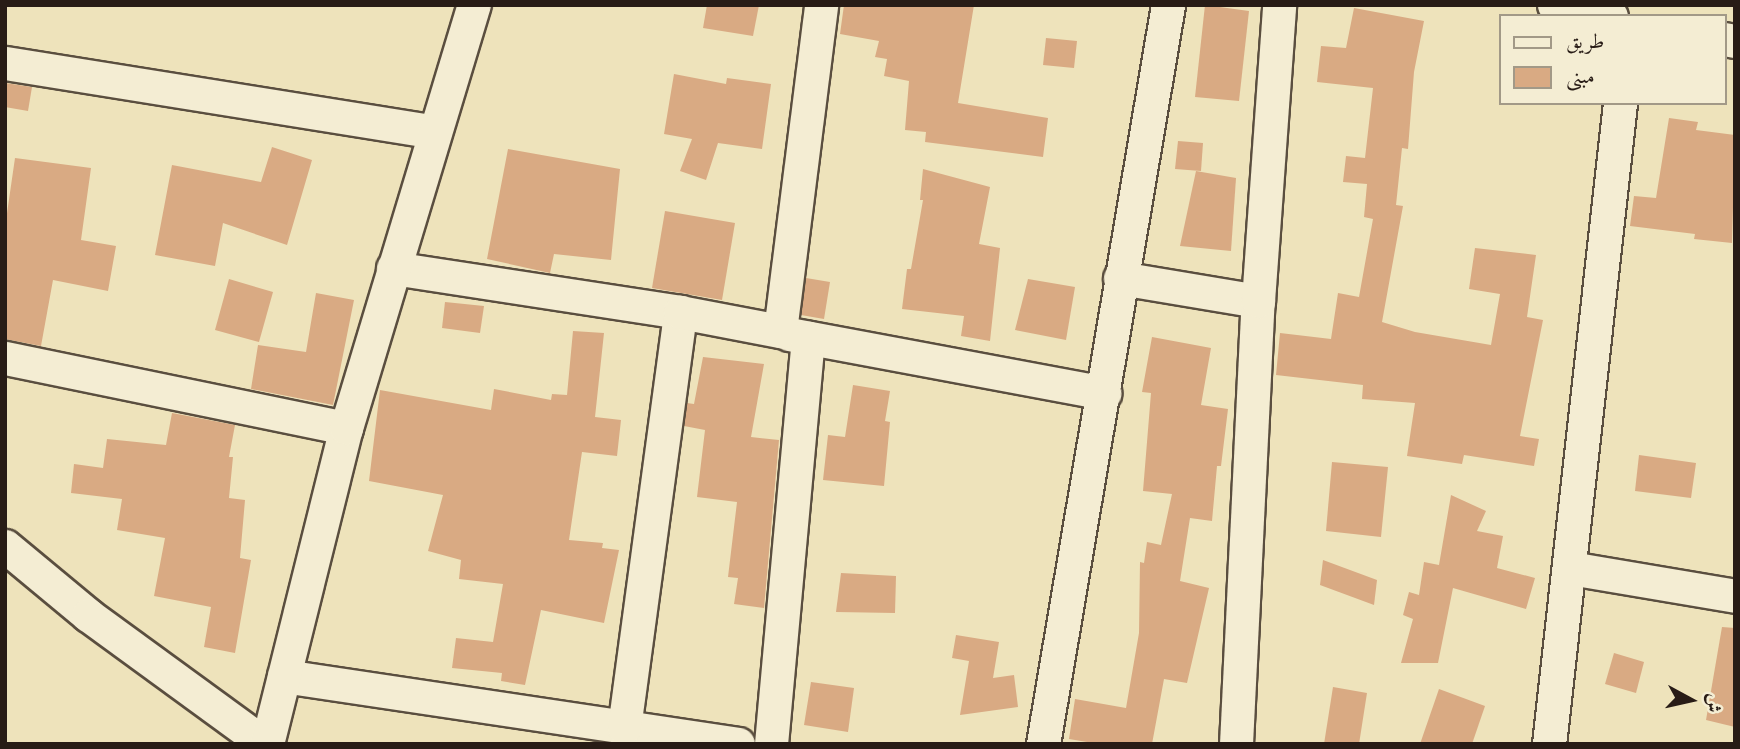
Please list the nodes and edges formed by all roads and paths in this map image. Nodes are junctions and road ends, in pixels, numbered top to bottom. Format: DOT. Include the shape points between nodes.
graph roads {
  1 [pos="474,5"];
  2 [pos="821,5"];
  3 [pos="1168,5"];
  4 [pos="1279,5"];
  5 [pos="1554,5"];
  6 [pos="1601,14"];
  7 [pos="5,63"];
  8 [pos="1620,105"];
  9 [pos="435,132"];
  10 [pos="393,268"];
  11 [pos="1121,278"];
  12 [pos="1258,301"];
  13 [pos="680,312"];
  14 [pos="794,335"];
  15 [pos="5,358"];
  16 [pos="1105,393"];
  17 [pos="345,428"];
  18 [pos="5,546"];
  19 [pos="1570,568"];
  20 [pos="1735,596"];
  21 [pos="285,676"];
  22 [pos="624,728"];
  23 [pos="266,744"];
  24 [pos="738,744"];
  25 [pos="771,744"];
  26 [pos="1044,744"];
  27 [pos="1236,744"];
  28 [pos="1549,744"];
  1 -- 9 [label="street"];
  2 -- 14 [label="street"];
  3 -- 11 [label="street"];
  4 -- 12 [label="street"];
  5 -- 6 [label="street"];
  7 -- 9 [label="street"];
  8 -- 19 [label="street"];
  9 -- 10 [label="street"];
  10 -- 13 [label="street"];
  10 -- 17 [label="street"];
  11 -- 12 [label="street"];
  11 -- 16 [label="street"];
  12 -- 27 [label="street"];
  13 -- 14 [label="street"];
  13 -- 22 [label="street"];
  14 -- 16 [label="street"];
  14 -- 25 [label="street"];
  15 -- 17 [label="street"];
  16 -- 26 [label="street"];
  17 -- 21 [label="street"];
  18 -- 23 [label="street" via="88,615"];
  19 -- 20 [label="street"];
  19 -- 28 [label="street"];
  21 -- 22 [label="street"];
  21 -- 23 [label="street"];
  22 -- 24 [label="street"];
}
